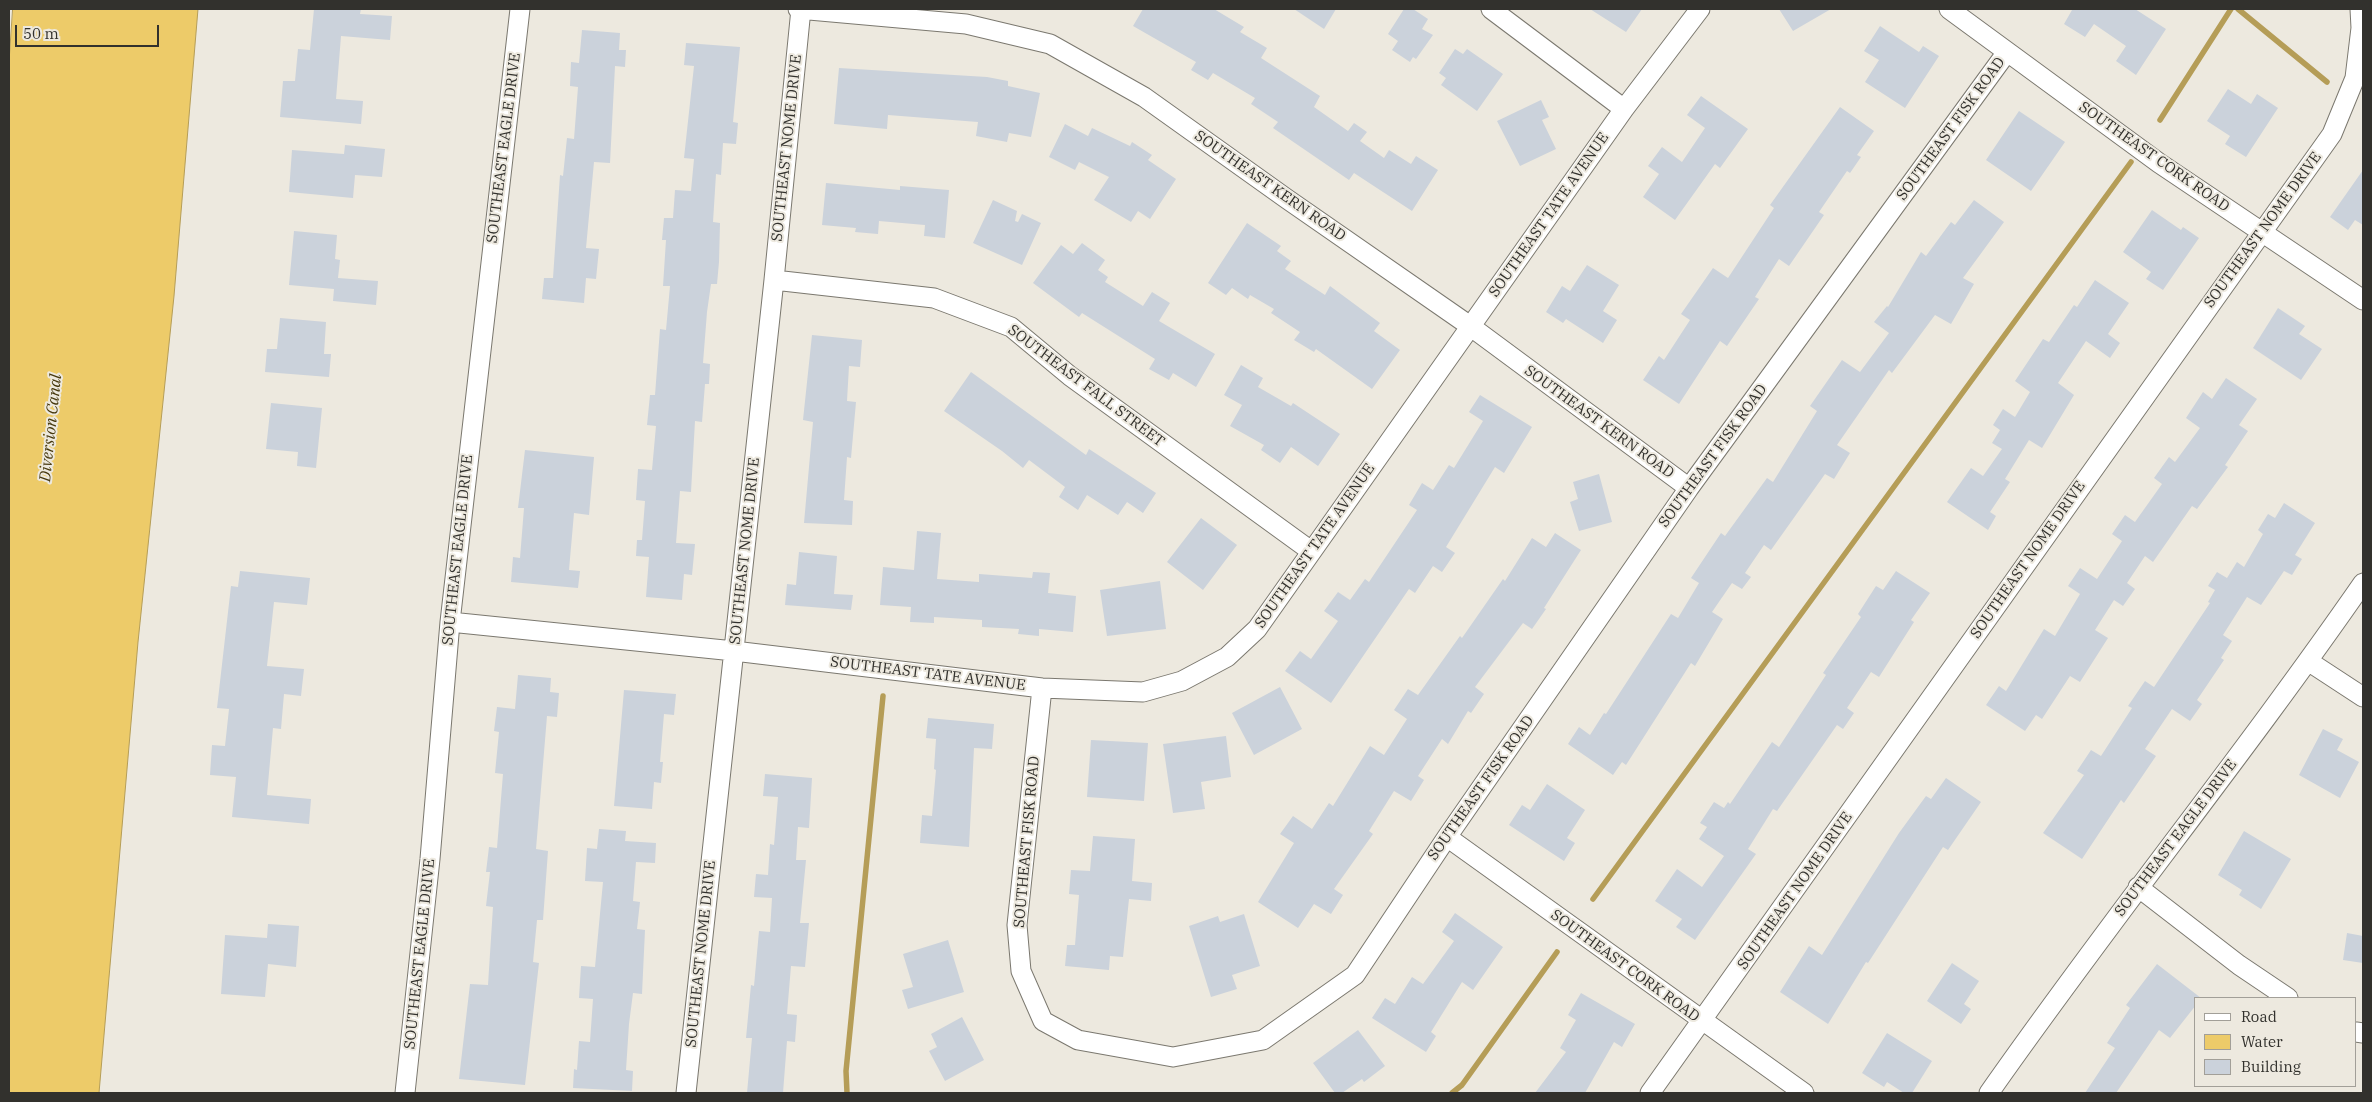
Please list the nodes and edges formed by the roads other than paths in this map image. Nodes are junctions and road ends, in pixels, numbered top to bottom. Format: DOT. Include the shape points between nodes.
graph roads {
  1 [pos="520,9"];
  2 [pos="800,9"];
  3 [pos="1491,9"];
  4 [pos="1700,9"];
  5 [pos="1949,9"];
  6 [pos="2360,9"];
  7 [pos="2007,52"];
  8 [pos="1624,109"];
  9 [pos="2261,232"];
  10 [pos="774,280"];
  11 [pos="2363,300"];
  12 [pos="1470,326"];
  13 [pos="1689,488"];
  14 [pos="1312,551"];
  15 [pos="2363,583"];
  16 [pos="450,622"];
  17 [pos="734,651"];
  18 [pos="2308,662"];
  19 [pos="1042,688"];
  20 [pos="2363,697"];
  21 [pos="1447,837"];
  22 [pos="2138,887"];
  23 [pos="2287,997"];
  24 [pos="1702,1021"];
  25 [pos="405,1093"];
  26 [pos="686,1093"];
  27 [pos="1650,1093"];
  28 [pos="1804,1093"];
  29 [pos="1988,1093"];
  1 -- 16 [label="street, SOUTHEAST EAGLE DRIVE"];
  2 -- 10 [label="street, SOUTHEAST NOME DRIVE"];
  2 -- 12 [label="street, SOUTHEAST KERN ROAD" via="966,24 1050,44 1144,97 1286,200"];
  3 -- 8 [label="street"];
  4 -- 8 [label="street, SOUTHEAST TATE AVENUE"];
  5 -- 7 [label="street, SOUTHEAST CORK ROAD"];
  6 -- 9 [label="street, SOUTHEAST NOME DRIVE" via="2355,78 2332,134"];
  7 -- 9 [label="street, SOUTHEAST CORK ROAD" via="2159,163"];
  7 -- 13 [label="street, SOUTHEAST FISK ROAD"];
  8 -- 12 [label="street, SOUTHEAST TATE AVENUE"];
  9 -- 11 [label="street, SOUTHEAST CORK ROAD"];
  9 -- 24 [label="street, SOUTHEAST NOME DRIVE"];
  10 -- 14 [label="street, SOUTHEAST FALL STREET" via="934,298 1011,327 1070,376"];
  10 -- 17 [label="street, SOUTHEAST NOME DRIVE"];
  12 -- 13 [label="street, SOUTHEAST KERN ROAD"];
  12 -- 14 [label="street, SOUTHEAST TATE AVENUE"];
  13 -- 21 [label="street, SOUTHEAST FISK ROAD"];
  14 -- 19 [label="street, SOUTHEAST TATE AVENUE" via="1257,630 1227,657 1182,681 1143,692"];
  15 -- 18 [label="street, SOUTHEAST EAGLE DRIVE"];
  16 -- 17 [label="street, SOUTHEAST TATE AVENUE"];
  16 -- 25 [label="street, SOUTHEAST EAGLE DRIVE" via="430,859"];
  17 -- 19 [label="street, SOUTHEAST TATE AVENUE"];
  17 -- 26 [label="street, SOUTHEAST NOME DRIVE"];
  18 -- 20 [label="street"];
  18 -- 22 [label="street, SOUTHEAST EAGLE DRIVE"];
  19 -- 21 [label="street, SOUTHEAST FISK ROAD" via="1017,925 1021,971 1043,1021 1078,1040 1173,1057 1264,1040 1356,975"];
  21 -- 24 [label="street, SOUTHEAST CORK ROAD"];
  22 -- 23 [label="street" via="2239,965"];
  22 -- 29 [label="street, SOUTHEAST EAGLE DRIVE"];
  24 -- 27 [label="street, SOUTHEAST NOME DRIVE"];
  24 -- 28 [label="street, SOUTHEAST CORK ROAD"];
}
